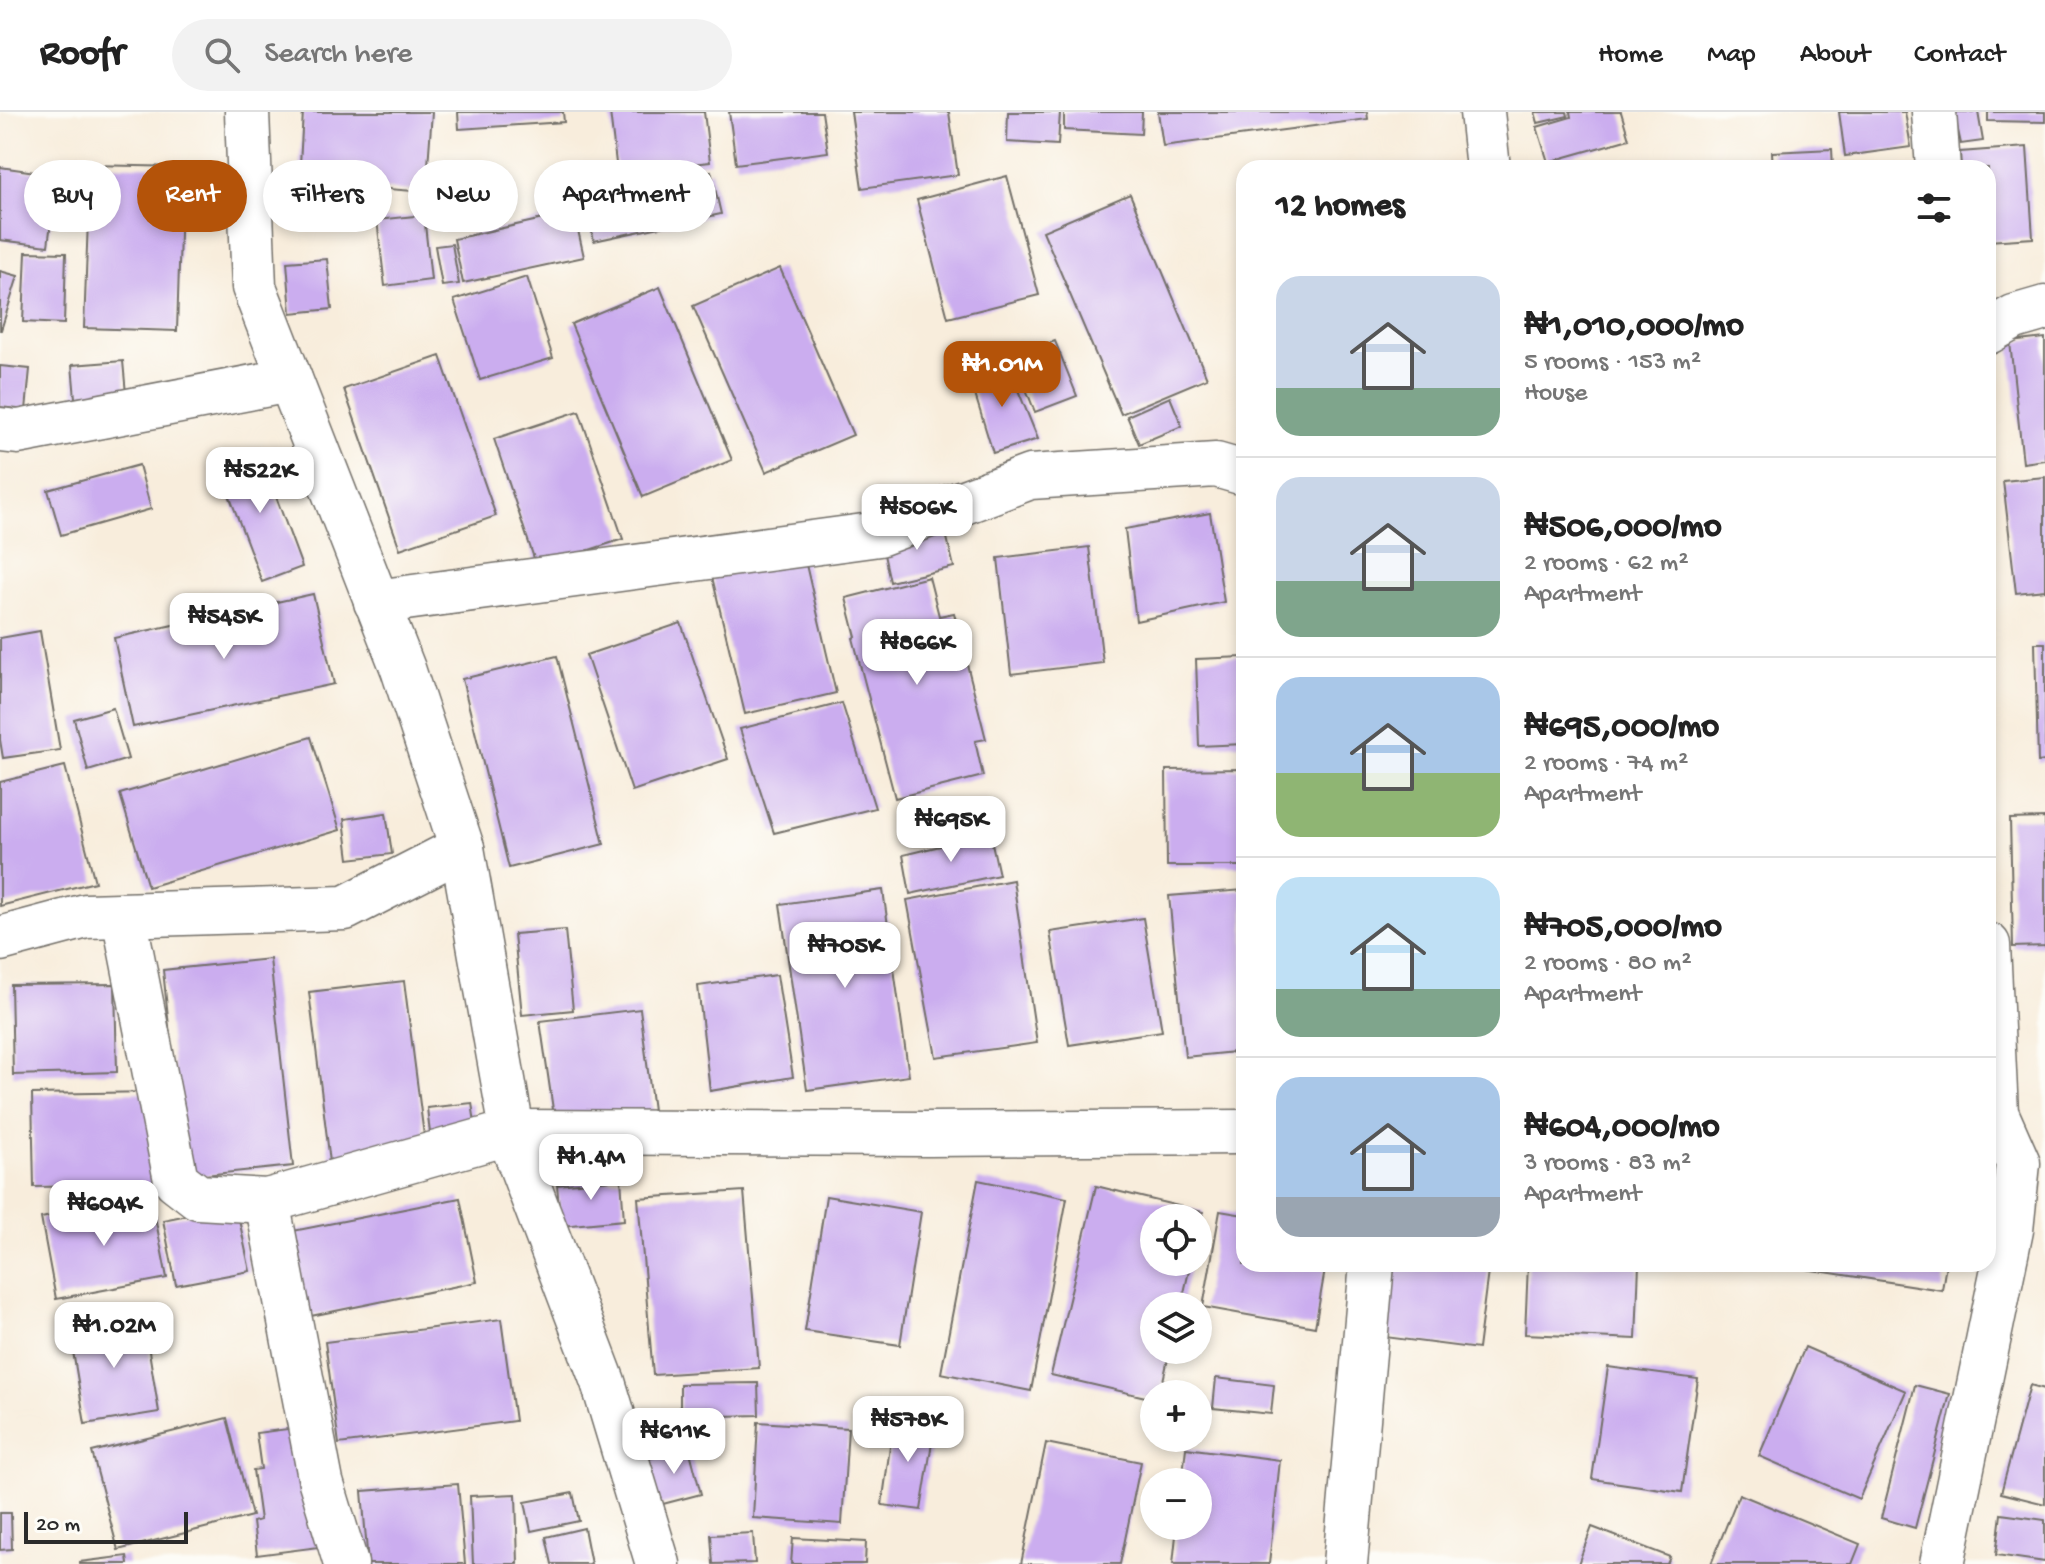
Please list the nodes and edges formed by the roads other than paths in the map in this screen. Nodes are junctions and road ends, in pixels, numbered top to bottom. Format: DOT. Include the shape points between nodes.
graph roads {
  1 [pos="247,112"];
  2 [pos="1482,112"];
  3 [pos="1934,112"];
  4 [pos="1487,160"];
  5 [pos="1937,160"];
  6 [pos="2045,308"];
  7 [pos="1996,327"];
  8 [pos="290,380"];
  9 [pos="0,430"];
  10 [pos="1236,471"];
  11 [pos="376,602"];
  12 [pos="462,848"];
  13 [pos="124,916"];
  14 [pos="0,939"];
  15 [pos="1996,1113"];
  16 [pos="512,1132"];
  17 [pos="1236,1132"];
  18 [pos="2032,1157"];
  19 [pos="267,1201"];
  20 [pos="1371,1272"];
  21 [pos="346,1564"];
  22 [pos="658,1564"];
  23 [pos="1345,1564"];
  24 [pos="1942,1564"];
  1 -- 8 [label="street" via="254,287"];
  2 -- 4 [label="street"];
  3 -- 5 [label="street"];
  6 -- 7 [label="street"];
  8 -- 9 [label="street" via="18,432"];
  8 -- 11 [label="street"];
  10 -- 11 [label="street" via="1216,465 1030,477 879,534"];
  11 -- 12 [label="street"];
  12 -- 13 [label="street" via="345,908"];
  12 -- 16 [label="street"];
  13 -- 14 [label="street" via="86,916"];
  13 -- 19 [label="street" via="176,1180 198,1197"];
  15 -- 18 [label="street"];
  16 -- 17 [label="street"];
  16 -- 19 [label="street"];
  16 -- 22 [label="street" via="603,1382"];
  18 -- 24 [label="street" via="2011,1230"];
  19 -- 21 [label="street" via="321,1482"];
  20 -- 23 [label="street"];
}
